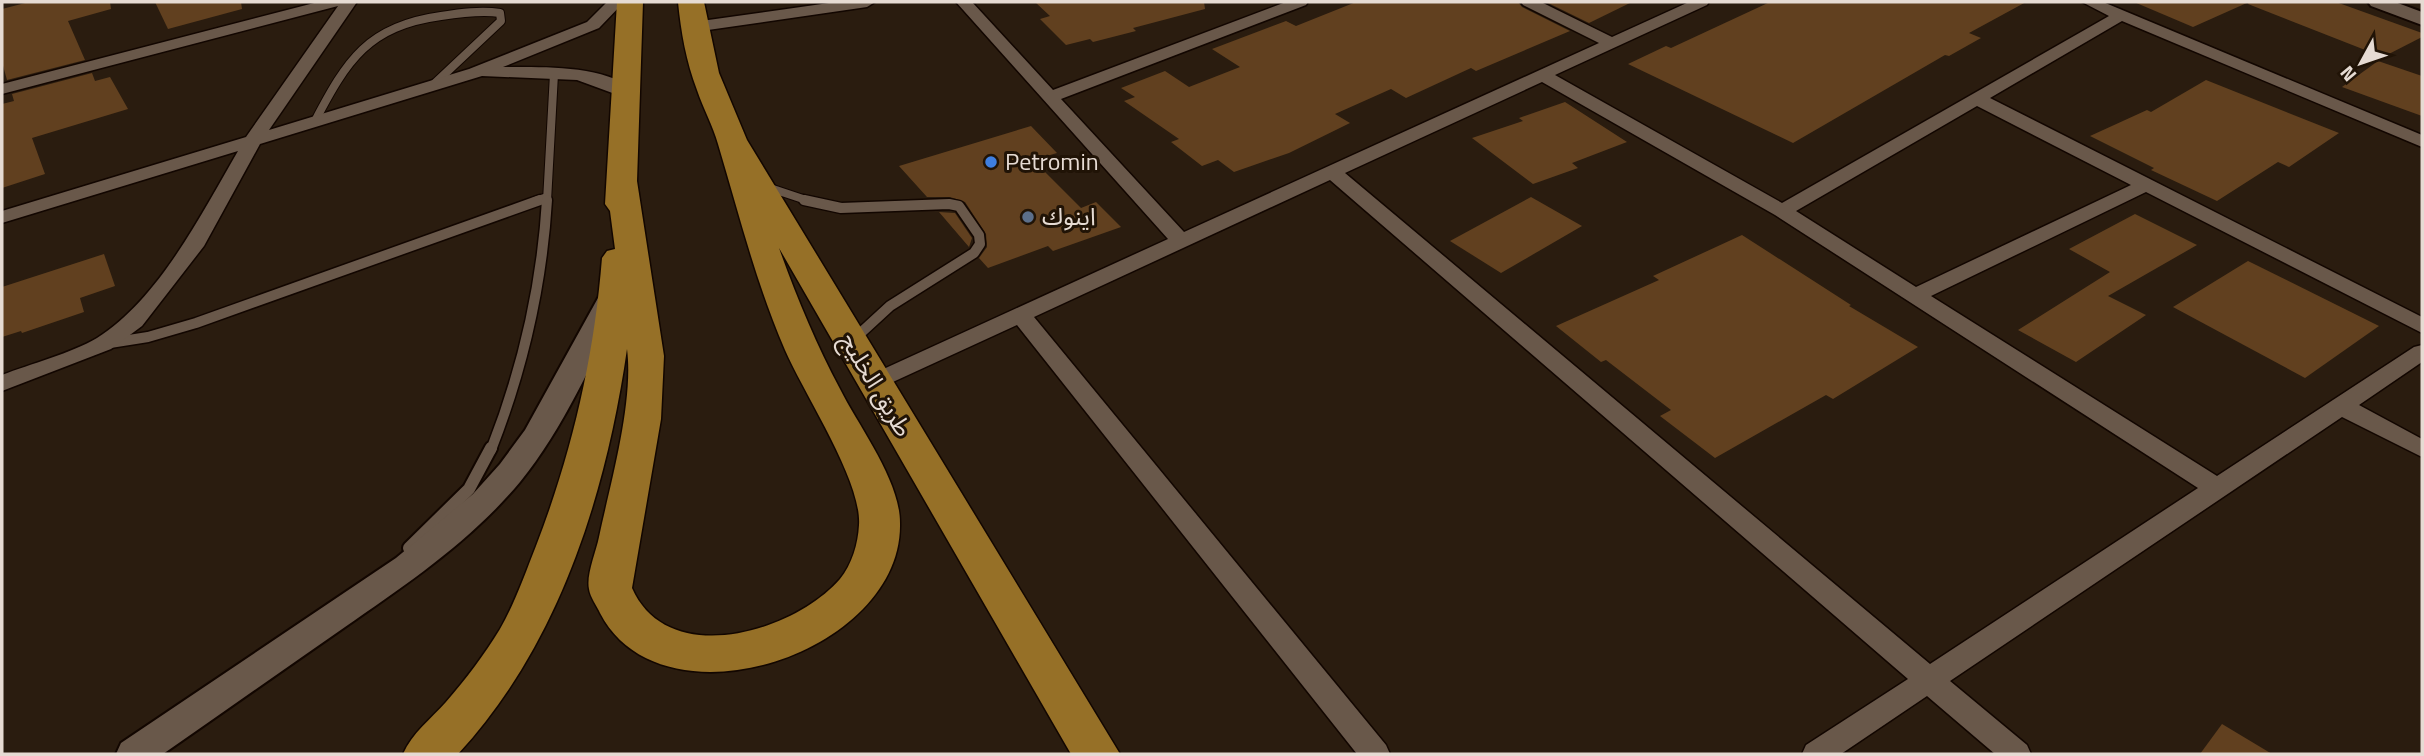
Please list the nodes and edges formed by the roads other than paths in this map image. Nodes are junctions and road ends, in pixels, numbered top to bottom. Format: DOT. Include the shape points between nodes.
graph roads {
  1 [pos="335,2"];
  2 [pos="349,2"];
  3 [pos="616,2"];
  4 [pos="630,2"];
  5 [pos="867,2"];
  6 [pos="964,2"];
  7 [pos="1253,2"];
  8 [pos="1300,2"];
  9 [pos="1529,2"];
  10 [pos="1701,2"];
  11 [pos="2090,2"];
  12 [pos="2378,2"];
  13 [pos="692,14"];
  14 [pos="1267,14"];
  15 [pos="2122,15"];
  16 [pos="2416,16"];
  17 [pos="1612,43"];
  18 [pos="544,45"];
  19 [pos="536,72"];
  20 [pos="475,73"];
  21 [pos="554,74"];
  22 [pos="1542,75"];
  23 [pos="433,85"];
  24 [pos="2,89"];
  25 [pos="626,93"];
  26 [pos="1050,97"];
  27 [pos="1978,99"];
  28 [pos="315,121"];
  29 [pos="254,139"];
  30 [pos="733,140"];
  31 [pos="2422,142"];
  32 [pos="1332,172"];
  33 [pos="622,181"];
  34 [pos="760,185"];
  35 [pos="2146,185"];
  36 [pos="547,197"];
  37 [pos="1782,211"];
  38 [pos="2,218"];
  39 [pos="1181,242"];
  40 [pos="617,286"];
  41 [pos="1915,296"];
  42 [pos="1021,314"];
  43 [pos="2422,326"];
  44 [pos="851,342"];
  45 [pos="103,344"];
  46 [pos="2422,352"];
  47 [pos="874,382"];
  48 [pos="2,383"];
  49 [pos="2342,406"];
  50 [pos="2422,449"];
  51 [pos="2217,488"];
  52 [pos="341,615"];
  53 [pos="1928,680"];
  54 [pos="134,754"];
  55 [pos="427,754"];
  56 [pos="1096,754"];
  57 [pos="1376,754"];
  58 [pos="1817,754"];
  59 [pos="2016,754"];
  1 -- 24 [label="street"];
  2 -- 29 [label="street"];
  3 -- 18 [label="street" via="593,25"];
  4 -- 25 [label="main road"];
  5 -- 13 [label="street"];
  6 -- 26 [label="street"];
  7 -- 14 [label="street"];
  8 -- 14 [label="street"];
  9 -- 17 [label="street"];
  10 -- 17 [label="street"];
  11 -- 15 [label="street"];
  12 -- 16 [label="street"];
  13 -- 30 [label="main road, طريق الخليج" via="707,86"];
  14 -- 26 [label="street"];
  15 -- 27 [label="street"];
  15 -- 31 [label="street"];
  17 -- 22 [label="street"];
  18 -- 19 [label="street" via="533,57"];
  18 -- 20 [label="street"];
  19 -- 20 [label="street"];
  19 -- 21 [label="street"];
  20 -- 23 [label="street"];
  21 -- 25 [label="street" via="594,77"];
  21 -- 36 [label="lane"];
  22 -- 32 [label="street"];
  22 -- 37 [label="street"];
  23 -- 28 [label="street"];
  23 -- 28 [label="lane" via="501,21 500,13 489,10 420,18 392,27 347,64"];
  25 -- 33 [label="main road"];
  26 -- 39 [label="street"];
  27 -- 35 [label="street"];
  27 -- 37 [label="street"];
  28 -- 29 [label="street"];
  29 -- 38 [label="street"];
  29 -- 45 [label="street" via="194,246 134,321"];
  30 -- 33 [label="main road" via="772,275 873,493 881,521 879,549 849,598 820,621 782,641 745,651 671,649 643,635 621,614 610,588 642,419 646,356"];
  30 -- 34 [label="main road, طريق الخليج"];
  32 -- 39 [label="street"];
  32 -- 53 [label="street"];
  33 -- 40 [label="main road"];
  34 -- 44 [label="main road, طريق الخليج"];
  34 -- 44 [label="lane" via="841,208 959,206 979,235 974,253 890,306"];
  35 -- 41 [label="street"];
  35 -- 43 [label="street"];
  36 -- 45 [label="lane" via="196,323"];
  36 -- 52 [label="lane" via="532,309 505,414 489,454 469,489"];
  37 -- 41 [label="street"];
  39 -- 42 [label="street"];
  40 -- 52 [label="street" via="521,459 448,534"];
  40 -- 55 [label="main road" via="583,467 537,597 511,650 484,690"];
  41 -- 51 [label="street"];
  42 -- 47 [label="street"];
  42 -- 57 [label="street"];
  44 -- 47 [label="main road, طريق الخليج"];
  45 -- 48 [label="street"];
  46 -- 49 [label="street"];
  47 -- 56 [label="main road, طريق الخليج"];
  49 -- 50 [label="street"];
  49 -- 51 [label="street"];
  51 -- 53 [label="street"];
  52 -- 54 [label="street"];
  53 -- 58 [label="street"];
  53 -- 59 [label="street"];
}
